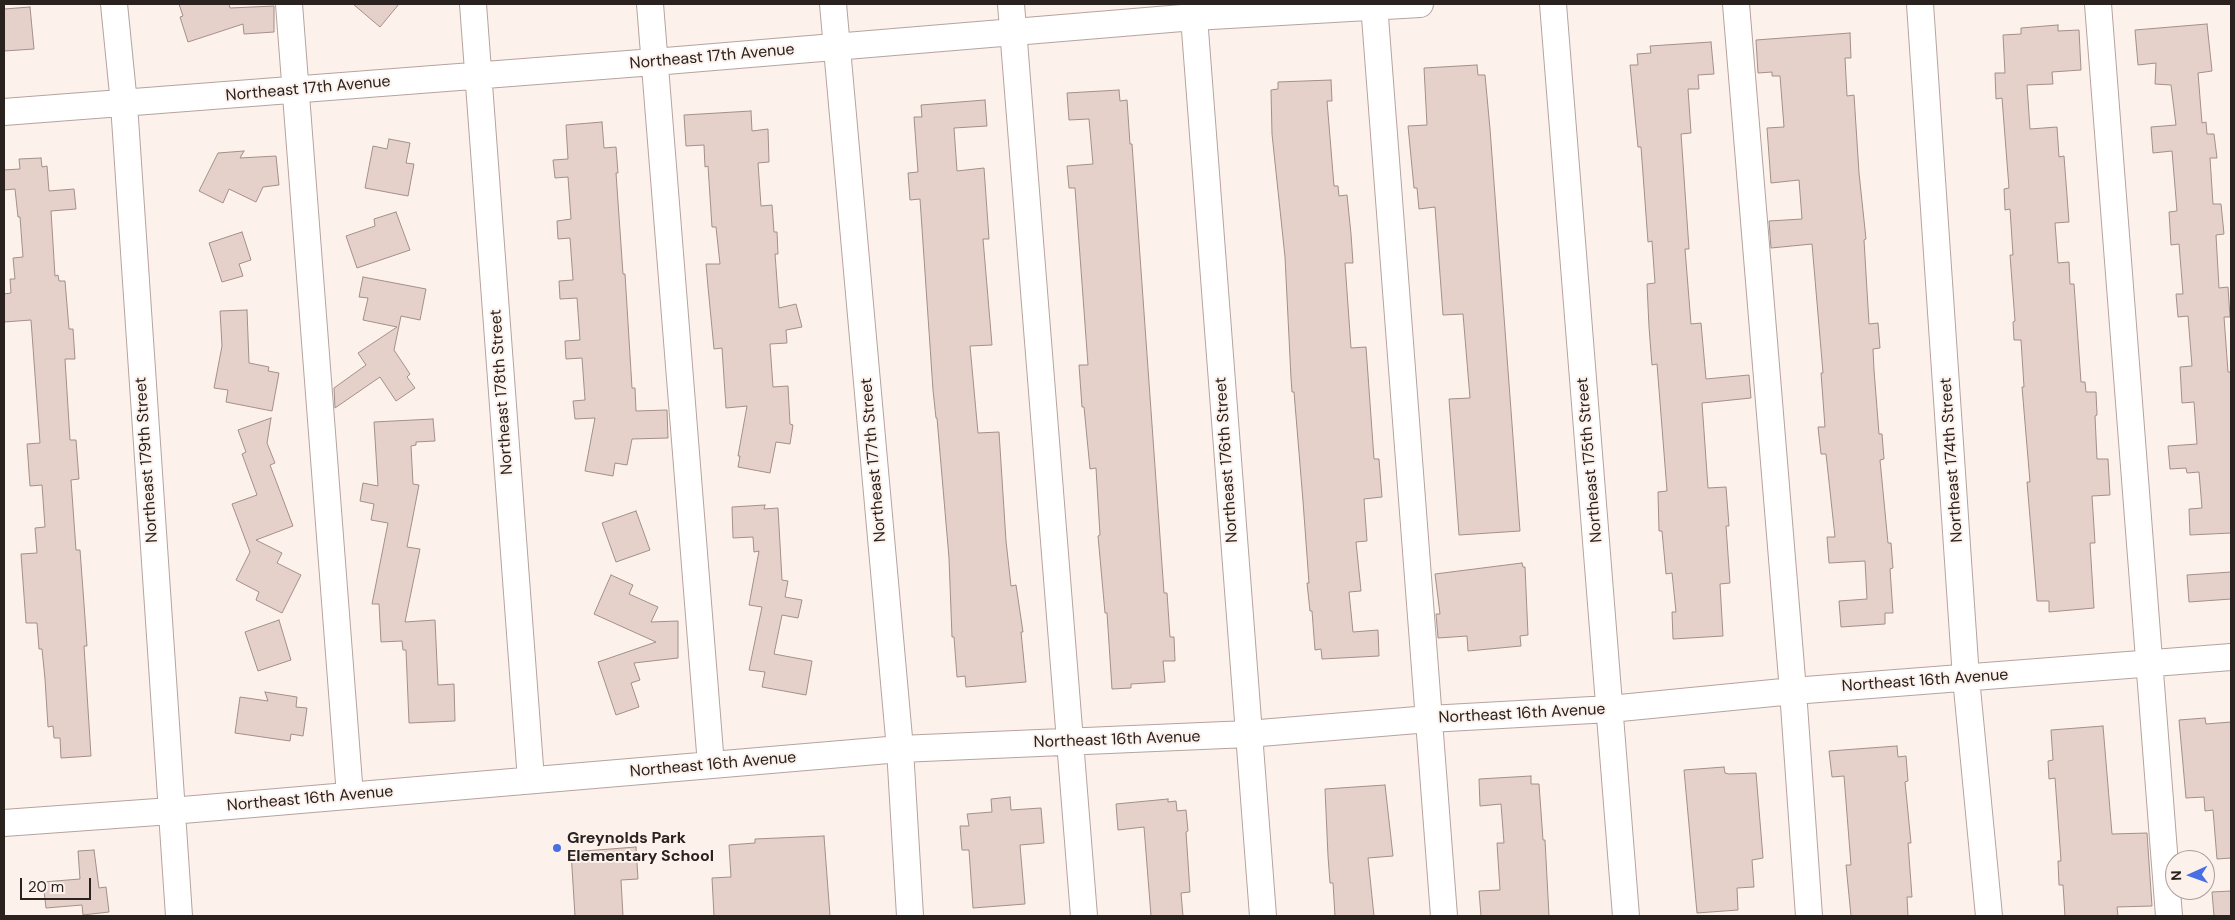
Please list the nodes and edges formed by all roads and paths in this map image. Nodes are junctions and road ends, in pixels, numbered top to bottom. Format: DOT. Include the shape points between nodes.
graph roads {
  1 [pos="114,4"];
  2 [pos="289,4"];
  3 [pos="473,4"];
  4 [pos="650,4"];
  5 [pos="833,4"];
  6 [pos="1011,4"];
  7 [pos="1420,4"];
  8 [pos="1553,4"];
  9 [pos="1736,4"];
  10 [pos="1920,4"];
  11 [pos="2098,4"];
  12 [pos="1374,5"];
  13 [pos="1193,10"];
  14 [pos="1013,32"];
  15 [pos="836,47"];
  16 [pos="654,62"];
  17 [pos="479,76"];
  18 [pos="296,90"];
  19 [pos="124,104"];
  20 [pos="4,112"];
  21 [pos="2231,657"];
  22 [pos="2149,664"];
  23 [pos="1966,678"];
  24 [pos="1793,690"];
  25 [pos="1610,709"];
  26 [pos="1429,719"];
  27 [pos="1248,734"];
  28 [pos="1070,742"];
  29 [pos="900,749"];
  30 [pos="711,765"];
  31 [pos="531,780"];
  32 [pos="350,796"];
  33 [pos="171,811"];
  34 [pos="4,823"];
  35 [pos="179,916"];
  36 [pos="910,916"];
  37 [pos="1084,916"];
  38 [pos="1263,916"];
  39 [pos="1444,916"];
  40 [pos="1626,916"];
  41 [pos="1809,916"];
  42 [pos="1988,916"];
  43 [pos="2169,916"];
  1 -- 19 [label="street, Northeast 179th Street"];
  2 -- 18 [label="street"];
  3 -- 17 [label="street, Northeast 178th Street"];
  4 -- 16 [label="street"];
  5 -- 15 [label="street, Northeast 177th Street"];
  6 -- 14 [label="street"];
  7 -- 12 [label="street, Northeast 17th Avenue"];
  8 -- 25 [label="street, Northeast 175th Street"];
  9 -- 24 [label="street"];
  10 -- 23 [label="street, Northeast 174th Street"];
  11 -- 22 [label="street"];
  12 -- 13 [label="street, Northeast 17th Avenue"];
  12 -- 26 [label="street"];
  13 -- 14 [label="street, Northeast 17th Avenue"];
  13 -- 27 [label="street, Northeast 176th Street"];
  14 -- 15 [label="street, Northeast 17th Avenue"];
  14 -- 28 [label="street"];
  15 -- 16 [label="street, Northeast 17th Avenue"];
  15 -- 29 [label="street, Northeast 177th Street"];
  16 -- 17 [label="street, Northeast 17th Avenue"];
  16 -- 30 [label="street"];
  17 -- 18 [label="street, Northeast 17th Avenue"];
  17 -- 31 [label="street, Northeast 178th Street"];
  18 -- 19 [label="street, Northeast 17th Avenue"];
  18 -- 32 [label="street"];
  19 -- 20 [label="street, Northeast 17th Avenue"];
  19 -- 33 [label="street, Northeast 179th Street"];
  21 -- 22 [label="street, Northeast 16th Avenue"];
  22 -- 23 [label="street, Northeast 16th Avenue"];
  22 -- 43 [label="street"];
  23 -- 24 [label="street, Northeast 16th Avenue"];
  23 -- 42 [label="street, Northeast 174th Street"];
  24 -- 25 [label="street, Northeast 16th Avenue"];
  24 -- 41 [label="street"];
  25 -- 26 [label="street, Northeast 16th Avenue"];
  25 -- 40 [label="street, Northeast 175th Street"];
  26 -- 27 [label="street, Northeast 16th Avenue"];
  26 -- 39 [label="street"];
  27 -- 28 [label="street, Northeast 16th Avenue"];
  27 -- 38 [label="street, Northeast 176th Street"];
  28 -- 29 [label="street, Northeast 16th Avenue"];
  28 -- 37 [label="street"];
  29 -- 30 [label="street, Northeast 16th Avenue"];
  29 -- 36 [label="street, Northeast 177th Street"];
  30 -- 31 [label="street, Northeast 16th Avenue"];
  31 -- 32 [label="street, Northeast 16th Avenue"];
  32 -- 33 [label="street, Northeast 16th Avenue"];
  33 -- 34 [label="street, Northeast 16th Avenue"];
  33 -- 35 [label="street, Northeast 179th Street"];
}
